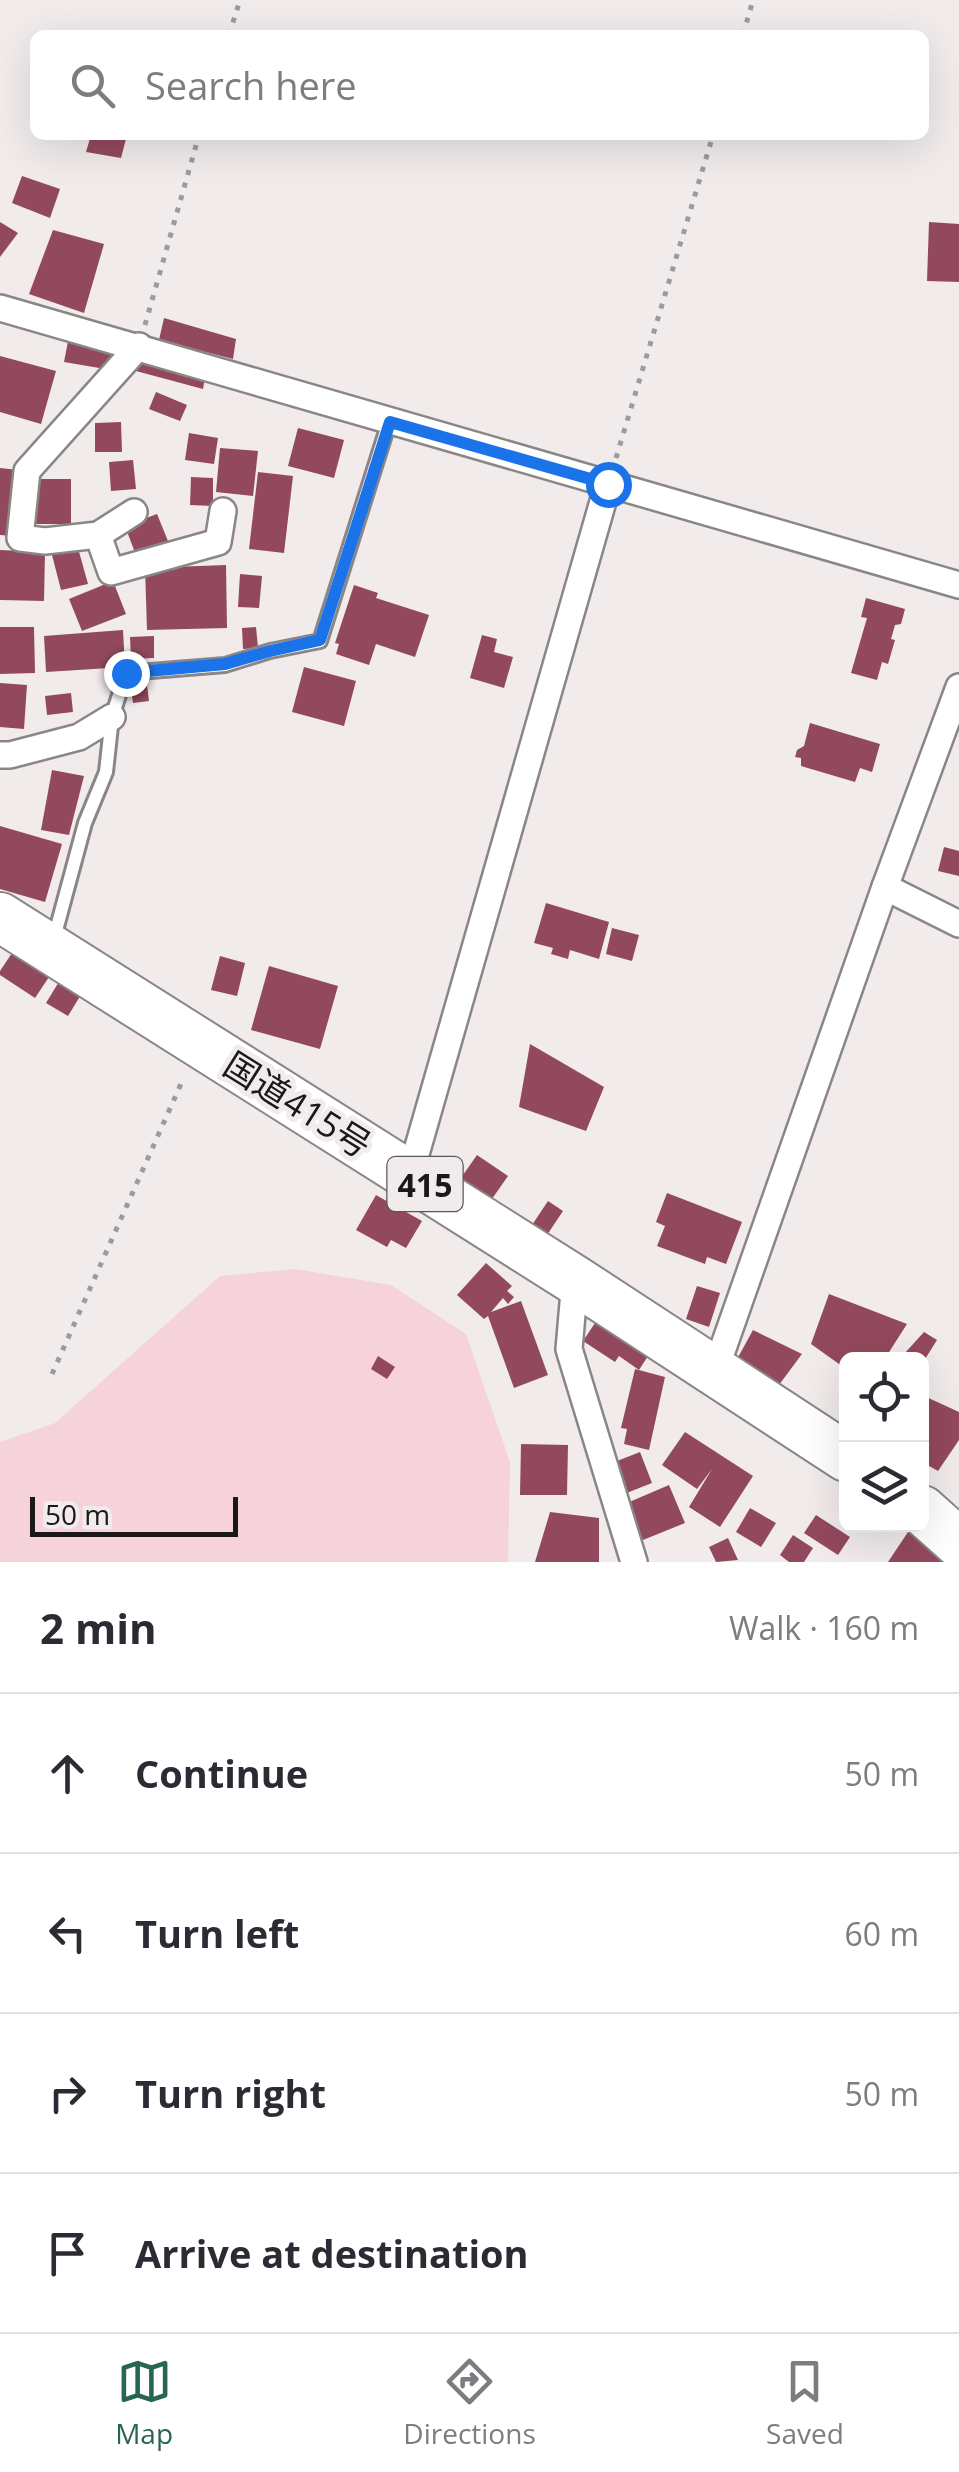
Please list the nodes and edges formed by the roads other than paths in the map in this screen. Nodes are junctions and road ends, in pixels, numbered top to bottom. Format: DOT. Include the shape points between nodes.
graph roads {
  1 [pos="0,308"];
  2 [pos="138,346"];
  3 [pos="390,422"];
  4 [pos="608,484"];
  5 [pos="223,511"];
  6 [pos="134,512"];
  7 [pos="98,535"];
  8 [pos="959,585"];
  9 [pos="959,688"];
  10 [pos="112,717"];
  11 [pos="0,754"];
  12 [pos="885,887"];
  13 [pos="0,917"];
  14 [pos="959,924"];
  15 [pos="52,949"];
  16 [pos="410,1175"];
  17 [pos="576,1280"];
  18 [pos="715,1371"];
  19 [pos="839,1452"];
  20 [pos="929,1516"];
  21 [pos="959,1543"];
  22 [pos="634,1562"];
  1 -- 2 [label="street"];
  2 -- 3 [label="street"];
  2 -- 7 [label="street" via="26,471 20,538"];
  3 -- 4 [label="street"];
  3 -- 10 [label="lane" via="320,640 225,664 126,673"];
  4 -- 8 [label="street"];
  4 -- 16 [label="street"];
  5 -- 7 [label="street" via="218,542 111,572"];
  6 -- 7 [label="street"];
  9 -- 12 [label="street"];
  10 -- 11 [label="street" via="79,737"];
  10 -- 15 [label="lane" via="106,772 84,823"];
  12 -- 14 [label="street"];
  12 -- 18 [label="street"];
  13 -- 15 [label="highway, 国道415号 / 415"];
  15 -- 16 [label="highway, 国道415号 / 415"];
  16 -- 17 [label="highway, 国道415号 / 415"];
  17 -- 18 [label="highway, 国道415号 / 415"];
  17 -- 22 [label="street" via="569,1349"];
  18 -- 19 [label="highway, 国道415号 / 415"];
  20 -- 21 [label="highway"];
}
